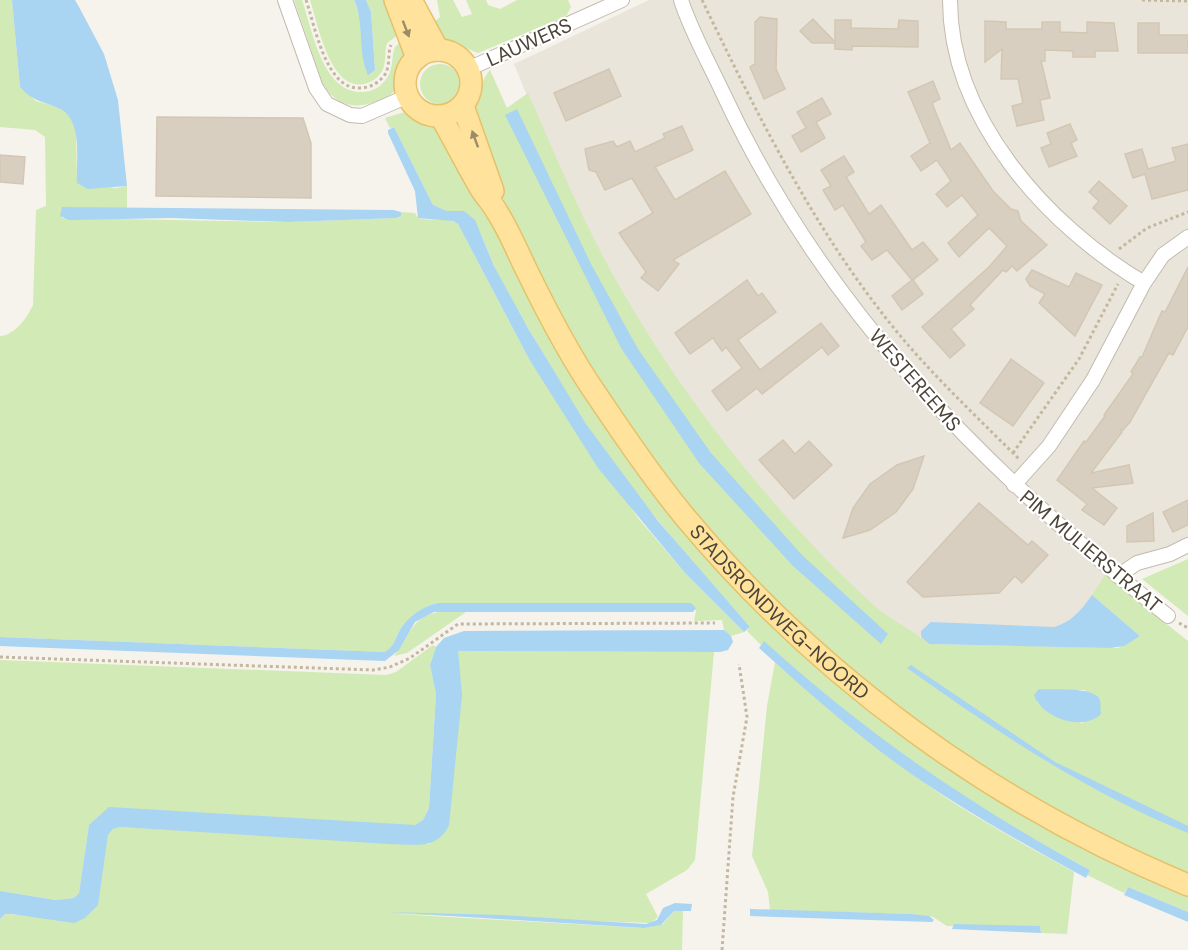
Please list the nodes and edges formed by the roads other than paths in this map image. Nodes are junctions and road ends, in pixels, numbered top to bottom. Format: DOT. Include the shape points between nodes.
graph roads {
  1 [pos="285,0"];
  2 [pos="395,0"];
  3 [pos="411,0"];
  4 [pos="622,0"];
  5 [pos="681,0"];
  6 [pos="950,0"];
  7 [pos="438,50"];
  8 [pos="417,58"];
  9 [pos="468,69"];
  10 [pos="408,96"];
  11 [pos="463,106"];
  12 [pos="441,117"];
  13 [pos="498,212"];
  14 [pos="1188,237"];
  15 [pos="1144,283"];
  16 [pos="1014,485"];
  17 [pos="1188,545"];
  18 [pos="1118,576"];
  19 [pos="1168,616"];
  20 [pos="1188,885"];
  1 -- 10 [label="street" via="316,88 327,104 362,116"];
  2 -- 8 [label="main road, one-way"];
  3 -- 7 [label="main road"];
  4 -- 9 [label="street, LAUWERS"];
  5 -- 16 [label="street, WESTEREEMS" via="740,130 831,280 944,416"];
  6 -- 15 [label="street" via="960,71 980,120 1013,166 1061,221 1108,261"];
  7 -- 8 [label="main road"];
  7 -- 9 [label="main road" via="460,58"];
  8 -- 10 [label="main road" via="407,76"];
  9 -- 11 [label="main road" via="472,82"];
  10 -- 12 [label="main road" via="416,108"];
  11 -- 12 [label="main road"];
  13 -- 11 [label="main road, STADSRONDWEG-NOORD, one-way"];
  12 -- 13 [label="main road, STADSRONDWEG-NOORD"];
  13 -- 20 [label="main road, STADSRONDWEG-NOORD" via="551,320 592,389 650,472 721,558 785,623 847,679 925,740 1014,799 1102,846"];
  14 -- 15 [label="street" via="1163,255"];
  15 -- 16 [label="street" via="1093,380 1049,446"];
  16 -- 18 [label="street, PIM MULIERSTRAAT"];
  17 -- 18 [label="street" via="1137,562"];
  18 -- 19 [label="street, PIM MULIERSTRAAT"];
}
